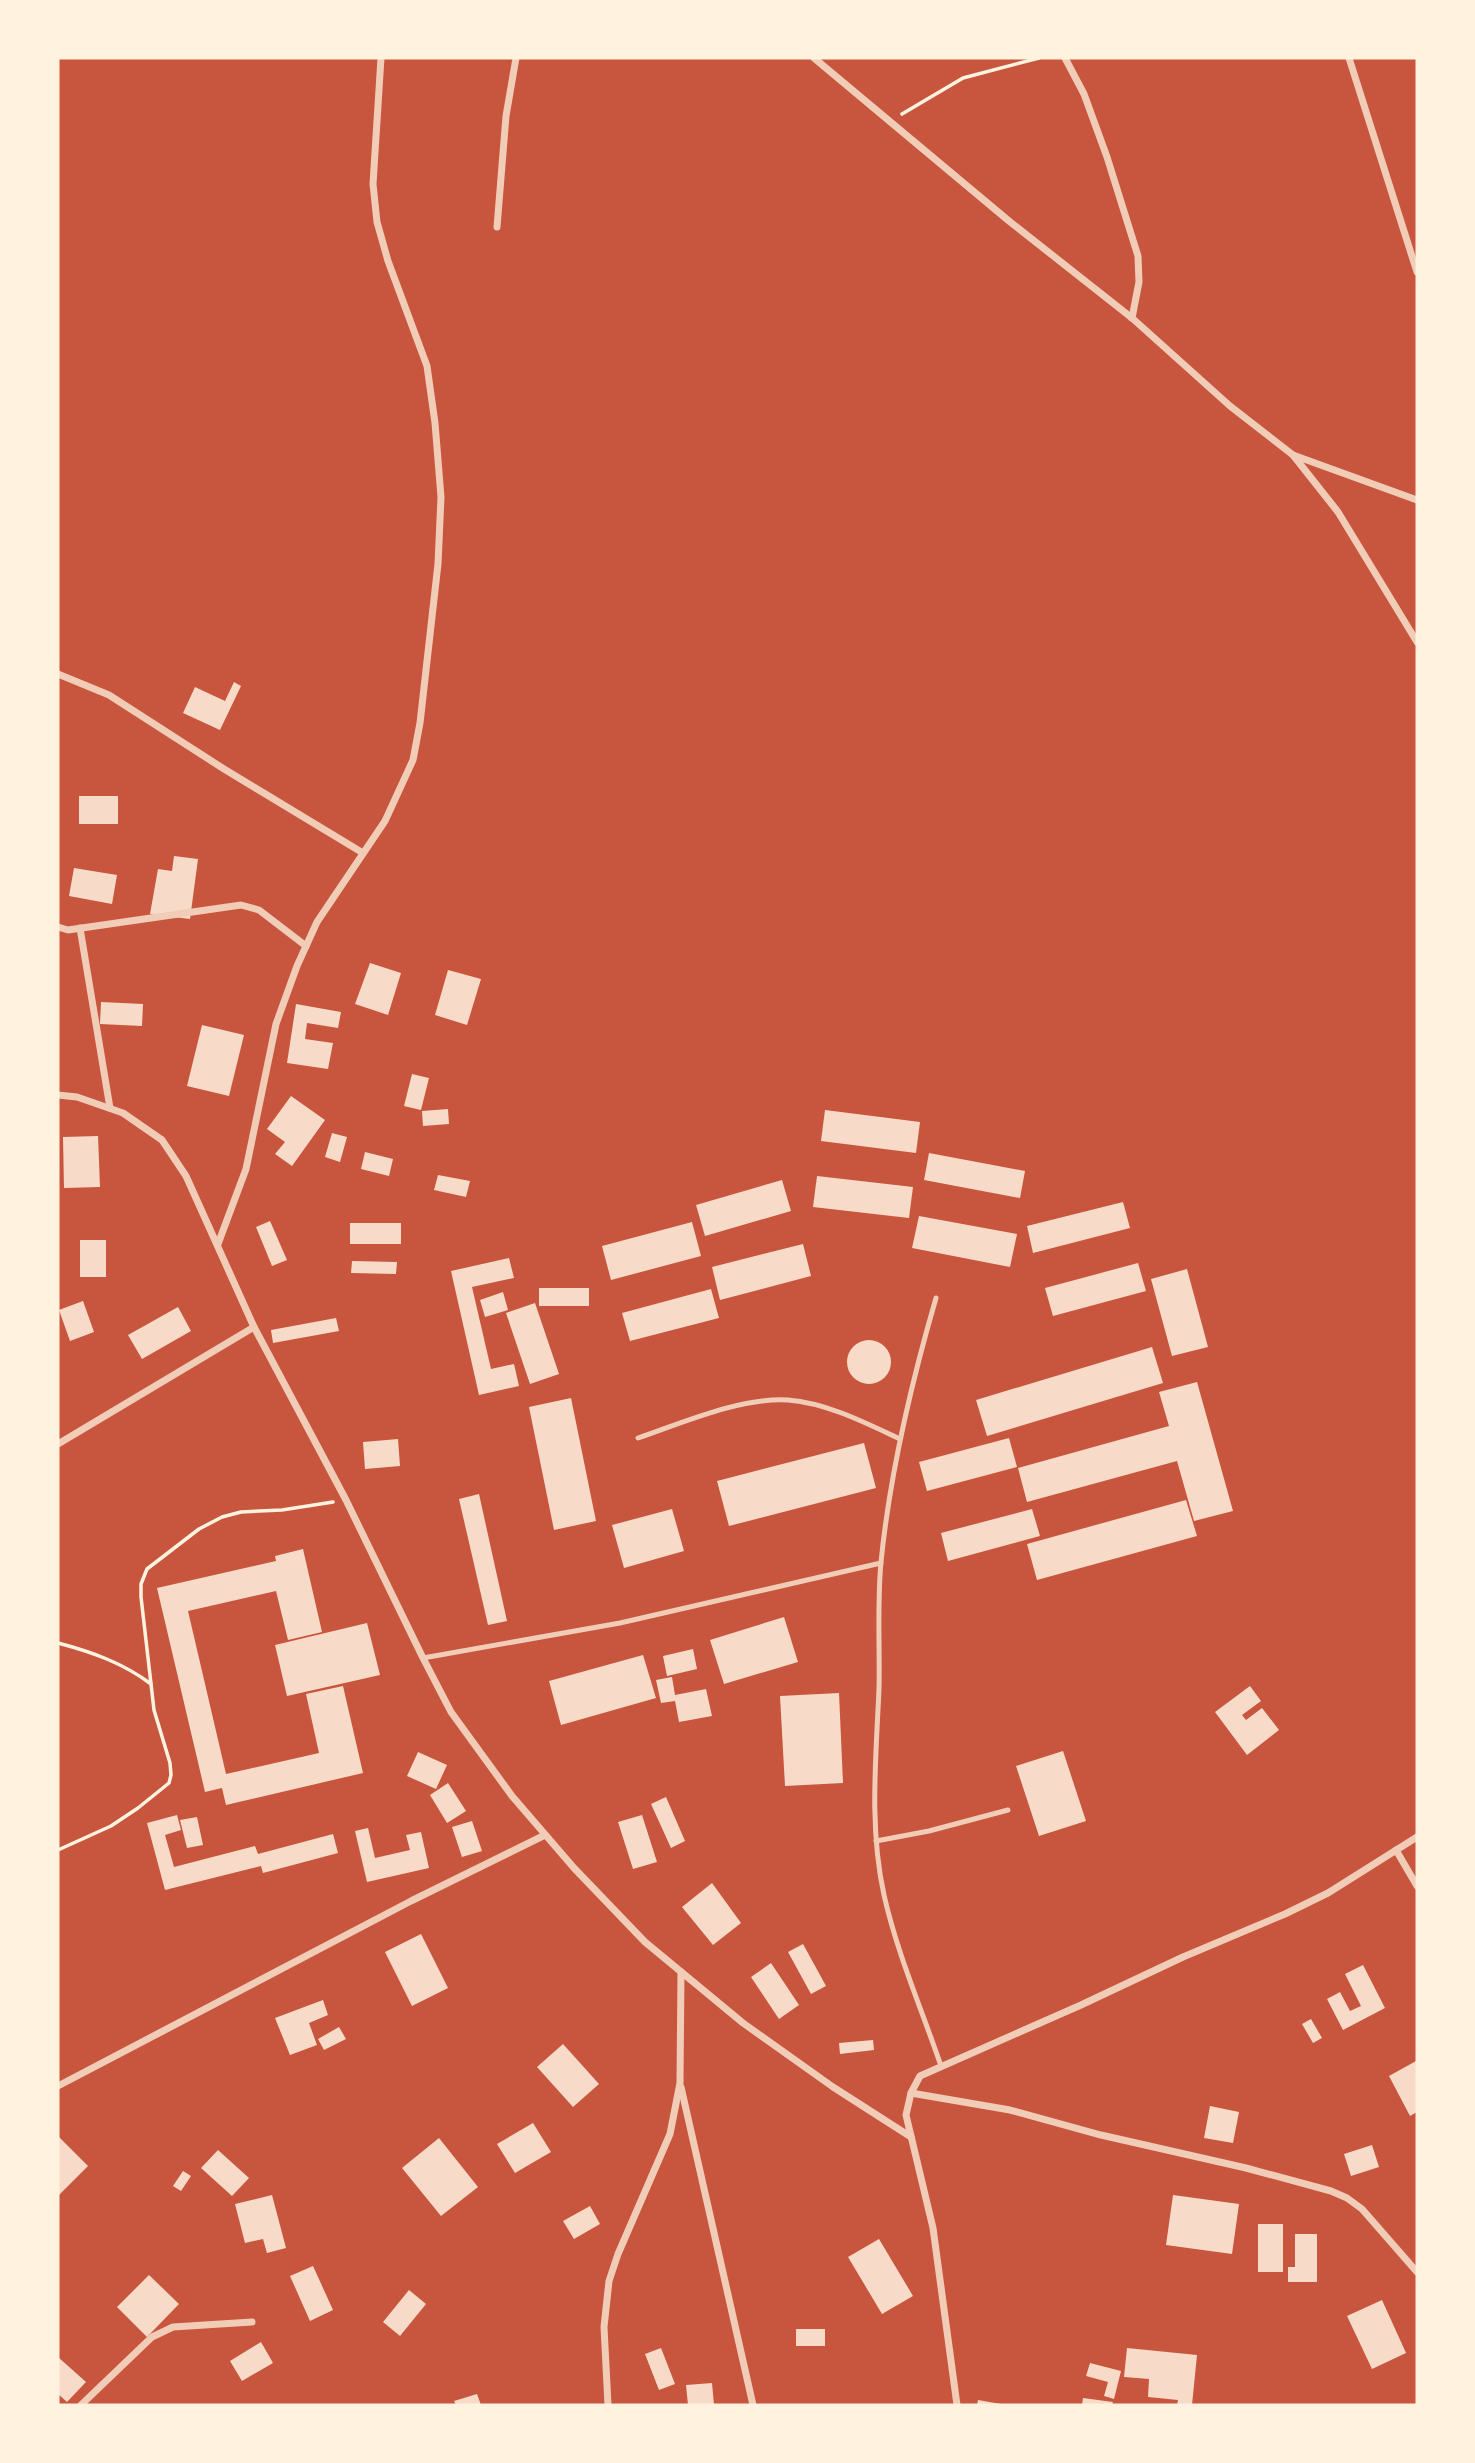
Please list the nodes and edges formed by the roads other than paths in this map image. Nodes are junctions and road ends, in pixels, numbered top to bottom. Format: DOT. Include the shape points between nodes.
graph roads {
  1 [pos="381,58"];
  2 [pos="516,58"];
  3 [pos="814,58"];
  4 [pos="1065,58"];
  5 [pos="1349,58"];
  6 [pos="497,227"];
  7 [pos="1417,272"];
  8 [pos="1132,318"];
  9 [pos="1293,455"];
  10 [pos="1417,499"];
  11 [pos="1417,642"];
  12 [pos="58,674"];
  13 [pos="363,853"];
  14 [pos="58,927"];
  15 [pos="80,928"];
  16 [pos="306,946"];
  17 [pos="58,1095"];
  18 [pos="110,1108"];
  19 [pos="218,1244"];
  20 [pos="936,1298"];
  21 [pos="254,1327"];
  22 [pos="638,1437"];
  23 [pos="900,1439"];
  24 [pos="58,1444"];
  25 [pos="881,1563"];
  26 [pos="423,1658"];
  27 [pos="1008,1810"];
  28 [pos="545,1835"];
  29 [pos="1417,1837"];
  30 [pos="876,1841"];
  31 [pos="1396,1850"];
  32 [pos="1417,1886"];
  33 [pos="681,1972"];
  34 [pos="941,2066"];
  35 [pos="680,2083"];
  36 [pos="58,2086"];
  37 [pos="911,2093"];
  38 [pos="911,2137"];
  39 [pos="1417,2272"];
  40 [pos="252,2322"];
  41 [pos="80,2405"];
  42 [pos="608,2405"];
  43 [pos="753,2405"];
  44 [pos="957,2405"];
  1 -- 13 [label="street" via="373,184 377,222 427,366 441,497 438,564 413,760 385,821"];
  2 -- 6 [label="street"];
  3 -- 8 [label="street"];
  4 -- 8 [label="street" via="1084,94 1138,256"];
  5 -- 7 [label="street"];
  8 -- 9 [label="street" via="1230,406"];
  9 -- 10 [label="street"];
  9 -- 11 [label="street" via="1338,512"];
  12 -- 13 [label="street" via="109,695"];
  13 -- 16 [label="street"];
  14 -- 15 [label="street"];
  15 -- 16 [label="street" via="242,905 259,910"];
  15 -- 18 [label="street"];
  16 -- 19 [label="street" via="276,1024 246,1169"];
  17 -- 18 [label="street"];
  18 -- 19 [label="street" via="124,1112 162,1140 186,1176"];
  19 -- 21 [label="street"];
  20 -- 23 [label="lane"];
  21 -- 24 [label="street"];
  21 -- 26 [label="street"];
  22 -- 23 [label="lane" via="725,1410 789,1400"];
  23 -- 25 [label="lane"];
  25 -- 26 [label="lane" via="620,1623"];
  25 -- 30 [label="lane"];
  26 -- 28 [label="street" via="451,1712"];
  27 -- 30 [label="lane"];
  28 -- 33 [label="street" via="645,1942"];
  28 -- 36 [label="street"];
  29 -- 31 [label="street"];
  30 -- 34 [label="lane" via="887,1906"];
  31 -- 32 [label="street"];
  31 -- 34 [label="street" via="1285,1914"];
  33 -- 35 [label="street"];
  33 -- 38 [label="street" via="754,2031"];
  34 -- 37 [label="street" via="920,2076"];
  35 -- 42 [label="street" via="670,2134 608,2281 604,2328"];
  35 -- 43 [label="street"];
  37 -- 38 [label="street" via="906,2115"];
  37 -- 39 [label="street" via="1010,2110 1331,2191 1362,2208"];
  38 -- 44 [label="street" via="933,2228"];
  40 -- 41 [label="street" via="162,2331"];
}
